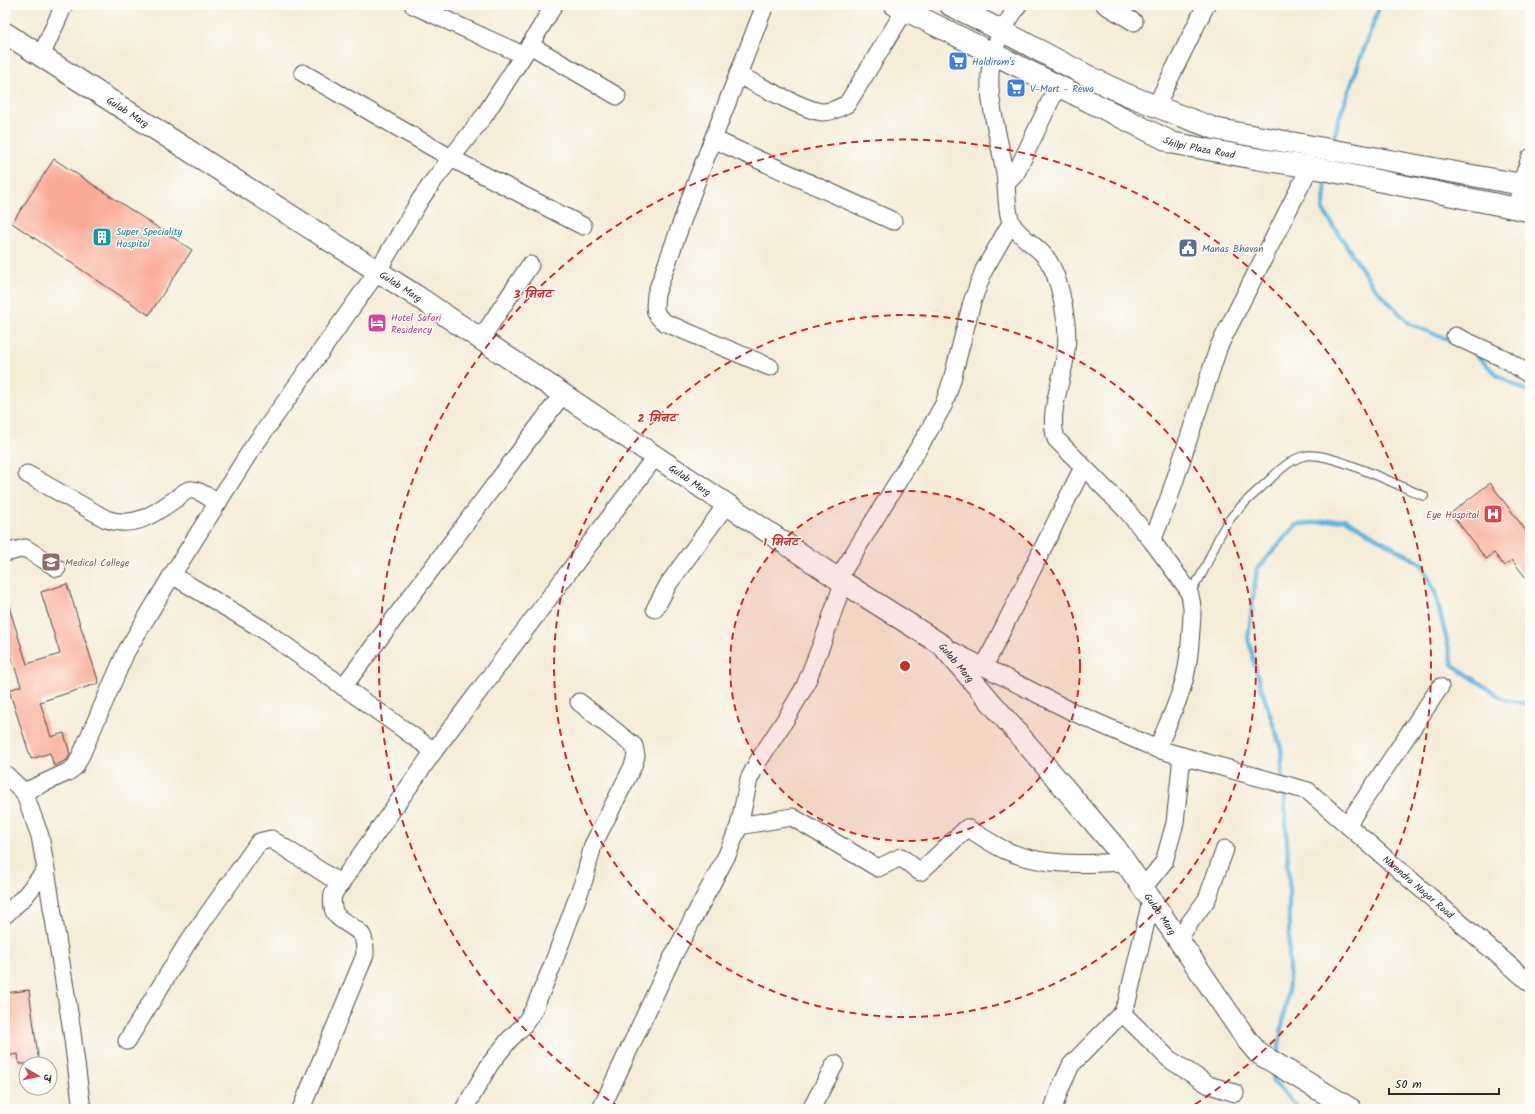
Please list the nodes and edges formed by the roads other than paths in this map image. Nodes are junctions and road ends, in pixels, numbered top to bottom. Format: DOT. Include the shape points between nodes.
graph roads {
  1 [pos="64,5"];
  2 [pos="413,5"];
  3 [pos="554,5"];
  4 [pos="764,5"];
  5 [pos="950,5"];
  6 [pos="1018,5"];
  7 [pos="1105,5"];
  8 [pos="900,7"];
  9 [pos="1202,7"];
  10 [pos="1134,22"];
  11 [pos="1003,31"];
  12 [pos="5,33"];
  13 [pos="526,50"];
  14 [pos="993,53"];
  15 [pos="41,56"];
  16 [pos="303,74"];
  17 [pos="738,75"];
  18 [pos="1058,85"];
  19 [pos="617,96"];
  20 [pos="1156,106"];
  21 [pos="713,139"];
  22 [pos="451,158"];
  23 [pos="1530,158"];
  24 [pos="1310,167"];
  25 [pos="1006,184"];
  26 [pos="1525,185"];
  27 [pos="1523,209"];
  28 [pos="893,221"];
  29 [pos="1011,223"];
  30 [pos="583,226"];
  31 [pos="530,265"];
  32 [pos="377,272"];
  33 [pos="1454,336"];
  34 [pos="480,340"];
  35 [pos="770,367"];
  36 [pos="1530,375"];
  37 [pos="562,395"];
  38 [pos="655,457"];
  39 [pos="1083,467"];
  40 [pos="27,474"];
  41 [pos="1424,496"];
  42 [pos="218,503"];
  43 [pos="726,505"];
  44 [pos="1152,541"];
  45 [pos="5,553"];
  46 [pos="57,568"];
  47 [pos="172,575"];
  48 [pos="840,581"];
  49 [pos="1189,592"];
  50 [pos="655,609"];
  51 [pos="942,645"];
  52 [pos="984,667"];
  53 [pos="343,687"];
  54 [pos="1440,687"];
  55 [pos="579,702"];
  56 [pos="1156,749"];
  57 [pos="434,751"];
  58 [pos="1182,756"];
  59 [pos="5,774"];
  60 [pos="24,792"];
  61 [pos="1347,825"];
  62 [pos="739,826"];
  63 [pos="1226,849"];
  64 [pos="1125,862"];
  65 [pos="46,870"];
  66 [pos="341,884"];
  67 [pos="1147,894"];
  68 [pos="5,915"];
  69 [pos="1178,939"];
  70 [pos="1530,983"];
  71 [pos="1122,1013"];
  72 [pos="127,1041"];
  73 [pos="835,1064"];
  74 [pos="1235,1093"];
  75 [pos="82,1109"];
  76 [pos="301,1109"];
  77 [pos="464,1109"];
  78 [pos="601,1109"];
  79 [pos="812,1109"];
  80 [pos="1053,1109"];
  81 [pos="1351,1109"];
  1 -- 15 [label="street"];
  2 -- 13 [label="street"];
  3 -- 13 [label="street"];
  4 -- 17 [label="street"];
  5 -- 11 [label="street, Shilpi Plaza Road"];
  6 -- 11 [label="street"];
  7 -- 10 [label="street"];
  8 -- 14 [label="street, Shilpi Plaza Road"];
  8 -- 17 [label="street" via="847,104 833,111 822,112 804,106"];
  9 -- 20 [label="street"];
  11 -- 14 [label="street"];
  11 -- 20 [label="street, Shilpi Plaza Road" via="1106,85"];
  12 -- 15 [label="street, Gulab Marg"];
  13 -- 19 [label="street"];
  13 -- 22 [label="street" via="484,116"];
  14 -- 18 [label="street, Shilpi Plaza Road"];
  14 -- 25 [label="street" via="989,80"];
  15 -- 32 [label="street, Gulab Marg"];
  16 -- 22 [label="street"];
  17 -- 21 [label="street"];
  18 -- 24 [label="street, Shilpi Plaza Road" via="1173,143"];
  18 -- 25 [label="street" via="1016,173"];
  20 -- 26 [label="street, Shilpi Plaza Road" via="1216,129"];
  21 -- 28 [label="street"];
  21 -- 35 [label="street" via="656,294 655,310 658,318 666,323"];
  22 -- 30 [label="street"];
  22 -- 32 [label="street" via="420,200"];
  23 -- 26 [label="street"];
  24 -- 27 [label="street, Shilpi Plaza Road"];
  24 -- 44 [label="street" via="1219,346 1168,501"];
  25 -- 29 [label="street"];
  26 -- 27 [label="street"];
  29 -- 39 [label="street" via="1051,262 1057,276 1066,323 1066,350 1052,428 1056,439"];
  29 -- 48 [label="street" via="984,270 972,302 944,404"];
  31 -- 34 [label="street"];
  32 -- 34 [label="street, Gulab Marg"];
  32 -- 42 [label="street" via="251,450"];
  33 -- 36 [label="street" via="1505,359"];
  34 -- 37 [label="street, Gulab Marg"];
  37 -- 38 [label="street, Gulab Marg"];
  37 -- 53 [label="street"];
  38 -- 43 [label="street, Gulab Marg"];
  38 -- 57 [label="street"];
  39 -- 44 [label="street" via="1126,510"];
  39 -- 52 [label="street"];
  40 -- 42 [label="street" via="106,519 116,522 141,520 186,491 198,491"];
  41 -- 49 [label="lane" via="1321,456 1305,456 1291,460 1227,523 1197,584"];
  42 -- 47 [label="street"];
  43 -- 48 [label="street, Gulab Marg"];
  43 -- 50 [label="street" via="669,583"];
  44 -- 49 [label="street"];
  45 -- 46 [label="street" via="25,548"];
  47 -- 53 [label="street" via="262,629"];
  47 -- 60 [label="street" via="126,652 75,767"];
  48 -- 51 [label="street, Gulab Marg"];
  48 -- 62 [label="street" via="824,638 805,686 749,779"];
  49 -- 56 [label="street" via="1193,608 1185,677"];
  51 -- 52 [label="street"];
  51 -- 64 [label="street, Gulab Marg" via="1115,847"];
  52 -- 56 [label="street" via="1073,712"];
  53 -- 57 [label="street"];
  54 -- 61 [label="street"];
  55 -- 77 [label="street" via="634,746 634,766 593,846 584,880 534,1011 490,1064"];
  56 -- 58 [label="street"];
  57 -- 66 [label="street"];
  58 -- 61 [label="street, Narendra Nagar Road" via="1308,791"];
  58 -- 67 [label="street" via="1174,823 1164,862"];
  59 -- 60 [label="street"];
  60 -- 65 [label="street" via="40,836"];
  61 -- 70 [label="street, Narendra Nagar Road"];
  62 -- 64 [label="street" via="792,817 878,868 901,857 920,872 967,828 1006,851 1032,860 1072,865"];
  62 -- 78 [label="street" via="727,855 672,958"];
  63 -- 69 [label="street" via="1207,898"];
  64 -- 67 [label="street, Gulab Marg"];
  65 -- 68 [label="street"];
  65 -- 75 [label="street"];
  66 -- 72 [label="street" via="270,839 259,842 186,945"];
  66 -- 76 [label="street" via="333,894 331,906 338,918 362,934 365,955"];
  67 -- 69 [label="street, Gulab Marg"];
  67 -- 71 [label="street" via="1127,1002"];
  69 -- 81 [label="street, Gulab Marg" via="1258,1053"];
  71 -- 74 [label="street" via="1169,1059 1209,1085"];
  71 -- 80 [label="street" via="1071,1065"];
  73 -- 79 [label="street"];
}
